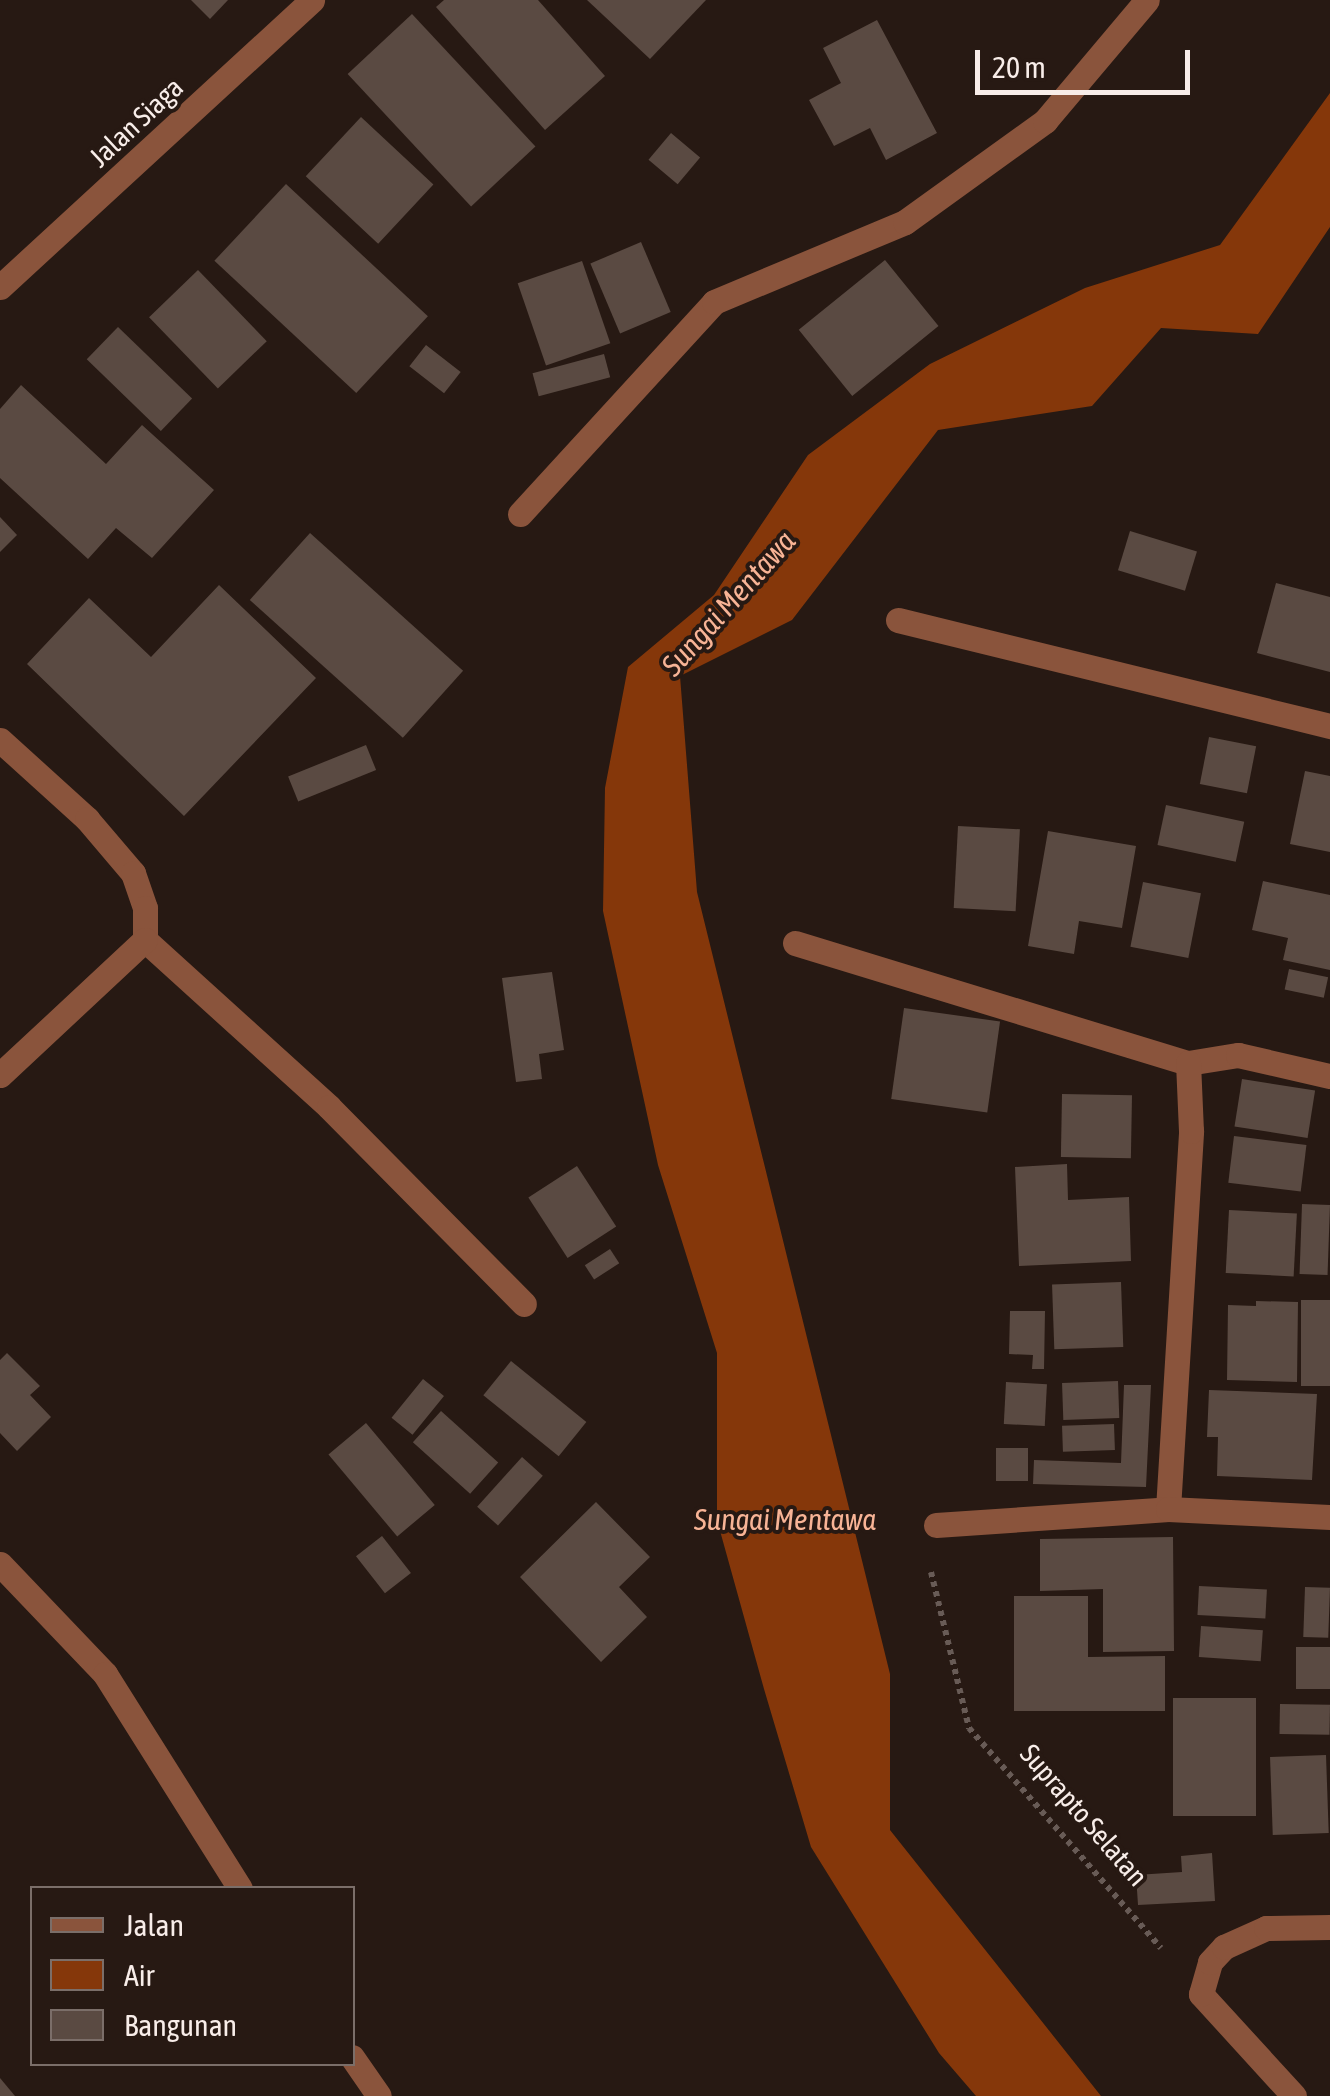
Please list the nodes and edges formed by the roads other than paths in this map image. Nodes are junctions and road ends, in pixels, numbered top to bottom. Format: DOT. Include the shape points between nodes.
graph roads {
  1 [pos="312,0"];
  2 [pos="1147,0"];
  3 [pos="0,287"];
  4 [pos="520,514"];
  5 [pos="898,620"];
  6 [pos="1330,726"];
  7 [pos="0,740"];
  8 [pos="145,940"];
  9 [pos="795,943"];
  10 [pos="1188,1063"];
  11 [pos="0,1075"];
  12 [pos="1330,1076"];
  13 [pos="524,1304"];
  14 [pos="1168,1509"];
  15 [pos="1330,1517"];
  16 [pos="936,1525"];
  17 [pos="0,1564"];
  18 [pos="239,1886"];
  19 [pos="1330,1927"];
  20 [pos="355,2062"];
  21 [pos="378,2096"];
  22 [pos="1294,2096"];
  1 -- 3 [label="street, Jalan Siaga"];
  2 -- 4 [label="street" via="1045,121 905,222 714,302"];
  5 -- 6 [label="street"];
  7 -- 8 [label="street" via="87,819 133,873 145,908"];
  8 -- 11 [label="street"];
  8 -- 13 [label="street" via="329,1107"];
  9 -- 10 [label="street"];
  10 -- 12 [label="street" via="1238,1055"];
  10 -- 14 [label="street" via="1191,1131"];
  14 -- 15 [label="street"];
  14 -- 16 [label="street"];
  17 -- 18 [label="street" via="104,1674"];
  19 -- 22 [label="street" via="1266,1928 1224,1947 1210,1962 1201,1994"];
  20 -- 21 [label="street"];
}
